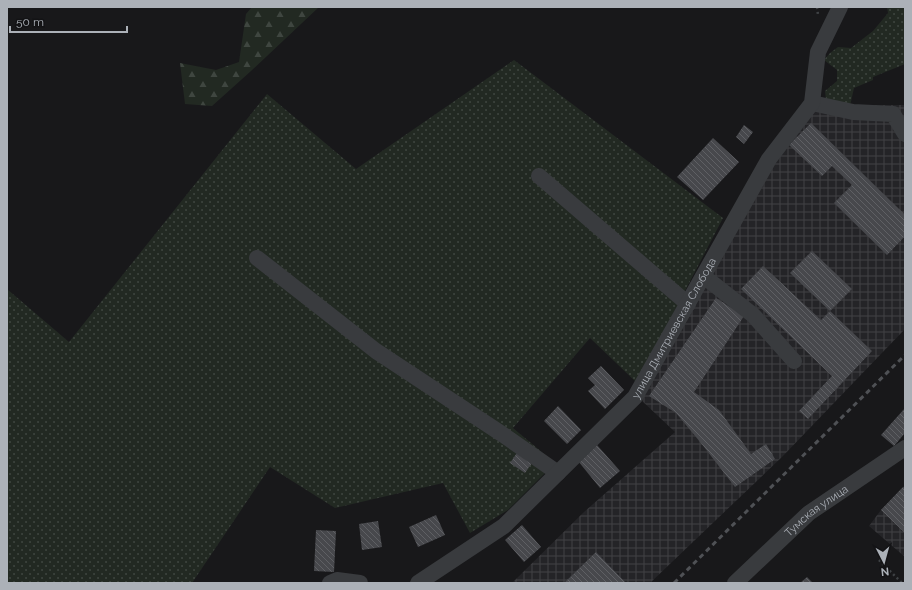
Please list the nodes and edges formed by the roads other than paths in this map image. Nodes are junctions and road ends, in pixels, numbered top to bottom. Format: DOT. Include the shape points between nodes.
graph roads {
  1 [pos="840,7"];
  2 [pos="812,103"];
  3 [pos="899,113"];
  4 [pos="905,134"];
  5 [pos="539,176"];
  6 [pos="257,258"];
  7 [pos="703,277"];
  8 [pos="688,304"];
  9 [pos="794,362"];
  10 [pos="905,448"];
  11 [pos="558,473"];
  12 [pos="330,583"];
  13 [pos="360,583"];
  14 [pos="418,583"];
  15 [pos="735,583"];
  1 -- 2 [label="street" via="818,52"];
  2 -- 3 [label="street" via="853,112"];
  2 -- 7 [label="street, улица Дмитриевская Слобода" via="769,159"];
  3 -- 4 [label="street"];
  5 -- 8 [label="street"];
  6 -- 11 [label="street" via="376,352"];
  7 -- 8 [label="street, улица Дмитриевская Слобода"];
  7 -- 9 [label="street" via="753,315"];
  8 -- 11 [label="street, улица Дмитриевская Слобода" via="635,397"];
  10 -- 15 [label="street, Тумская улица" via="809,513"];
  11 -- 14 [label="street, улица Дмитриевская Слобода" via="504,526"];
  12 -- 13 [label="street" via="337,580"];
}
